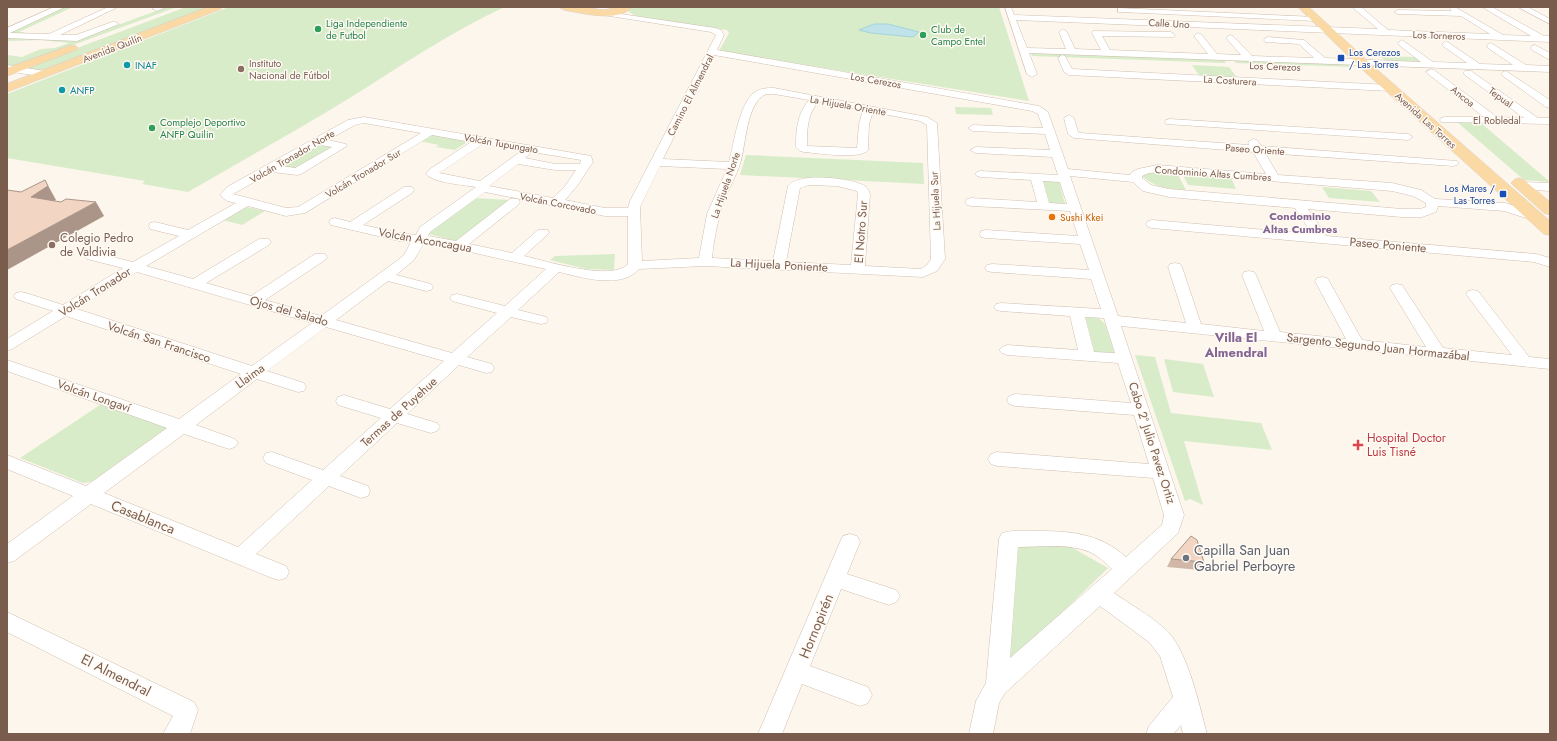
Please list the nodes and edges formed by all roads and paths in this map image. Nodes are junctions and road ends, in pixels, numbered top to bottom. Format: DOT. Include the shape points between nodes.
graph roads {
  1 [pos="54,7"];
  2 [pos="61,7"];
  3 [pos="114,7"];
  4 [pos="217,7"];
  5 [pos="564,7"];
  6 [pos="1007,7"];
  7 [pos="1318,7"];
  8 [pos="1356,7"];
  9 [pos="1451,7"];
  10 [pos="1486,7"];
  11 [pos="1522,7"];
  12 [pos="1120,8"];
  13 [pos="1301,8"];
  14 [pos="174,10"];
  15 [pos="583,10"];
  16 [pos="1394,10"];
  17 [pos="158,11"];
  18 [pos="620,11"];
  19 [pos="1439,13"];
  20 [pos="1462,14"];
  21 [pos="1011,16"];
  22 [pos="1316,19"];
  23 [pos="1127,22"];
  24 [pos="1452,22"];
  25 [pos="1550,22"];
  26 [pos="120,26"];
  27 [pos="7,29"];
  28 [pos="1328,31"];
  29 [pos="1063,32"];
  30 [pos="1344,32"];
  31 [pos="1387,33"];
  32 [pos="1129,34"];
  33 [pos="7,35"];
  34 [pos="1427,35"];
  35 [pos="51,36"];
  36 [pos="1198,36"];
  37 [pos="1230,38"];
  38 [pos="1503,38"];
  39 [pos="1546,39"];
  40 [pos="1402,42"];
  41 [pos="1446,44"];
  42 [pos="1491,46"];
  43 [pos="1535,48"];
  44 [pos="711,52"];
  45 [pos="1072,52"];
  46 [pos="1025,53"];
  47 [pos="1108,53"];
  48 [pos="1143,54"];
  49 [pos="1178,55"];
  50 [pos="1214,56"];
  51 [pos="1550,57"];
  52 [pos="1062,58"];
  53 [pos="1249,58"];
  54 [pos="1286,59"];
  55 [pos="1229,60"];
  56 [pos="1322,60"];
  57 [pos="1374,66"];
  58 [pos="1477,66"];
  59 [pos="1431,68"];
  60 [pos="9,71"];
  61 [pos="1503,71"];
  62 [pos="1524,72"];
  63 [pos="1468,73"];
  64 [pos="45,74"];
  65 [pos="1032,74"];
  66 [pos="1266,74"];
  67 [pos="1549,75"];
  68 [pos="1304,76"];
  69 [pos="1341,77"];
  70 [pos="32,78"];
  71 [pos="1245,81"];
  72 [pos="1273,82"];
  73 [pos="1313,84"];
  74 [pos="1350,86"];
  75 [pos="7,88"];
  76 [pos="1390,88"];
  77 [pos="764,91"];
  78 [pos="815,99"];
  79 [pos="1550,105"];
  80 [pos="869,109"];
  81 [pos="1041,110"];
  82 [pos="1069,118"];
  83 [pos="359,120"];
  84 [pos="1445,120"];
  85 [pos="1494,120"];
  86 [pos="1534,120"];
  87 [pos="1550,121"];
  88 [pos="1170,122"];
  89 [pos="932,124"];
  90 [pos="1244,126"];
  91 [pos="973,128"];
  92 [pos="431,131"];
  93 [pos="1050,131"];
  94 [pos="1326,132"];
  95 [pos="1408,137"];
  96 [pos="481,140"];
  97 [pos="318,141"];
  98 [pos="531,148"];
  99 [pos="1257,149"];
  100 [pos="976,150"];
  101 [pos="1057,154"];
  102 [pos="1345,155"];
  103 [pos="516,160"];
  104 [pos="657,160"];
  105 [pos="734,163"];
  106 [pos="1452,163"];
  107 [pos="584,167"];
  108 [pos="271,168"];
  109 [pos="981,174"];
  110 [pos="1064,176"];
  111 [pos="1036,177"];
  112 [pos="1274,177"];
  113 [pos="1506,177"];
  114 [pos="1136,178"];
  115 [pos="482,186"];
  116 [pos="1550,187"];
  117 [pos="408,190"];
  118 [pos="246,202"];
  119 [pos="514,202"];
  120 [pos="971,202"];
  121 [pos="1432,202"];
  122 [pos="555,203"];
  123 [pos="1299,204"];
  124 [pos="1511,204"];
  125 [pos="1044,206"];
  126 [pos="1074,208"];
  127 [pos="1550,210"];
  128 [pos="634,212"];
  129 [pos="335,222"];
  130 [pos="1152,224"];
  131 [pos="155,226"];
  132 [pos="352,226"];
  133 [pos="1550,230"];
  134 [pos="543,233"];
  135 [pos="986,234"];
  136 [pos="191,235"];
  137 [pos="420,239"];
  138 [pos="1322,239"];
  139 [pos="1084,240"];
  140 [pos="264,242"];
  141 [pos="459,245"];
  142 [pos="92,256"];
  143 [pos="320,257"];
  144 [pos="514,258"];
  145 [pos="705,262"];
  146 [pos="1550,263"];
  147 [pos="779,265"];
  148 [pos="1175,266"];
  149 [pos="135,267"];
  150 [pos="556,267"];
  151 [pos="992,268"];
  152 [pos="631,269"];
  153 [pos="858,269"];
  154 [pos="924,273"];
  155 [pos="1096,275"];
  156 [pos="1249,275"];
  157 [pos="385,276"];
  158 [pos="1322,281"];
  159 [pos="195,284"];
  160 [pos="426,287"];
  161 [pos="1396,288"];
  162 [pos="1473,294"];
  163 [pos="21,296"];
  164 [pos="457,298"];
  165 [pos="253,300"];
  166 [pos="1001,307"];
  167 [pos="64,311"];
  168 [pos="509,312"];
  169 [pos="1076,312"];
  170 [pos="1110,317"];
  171 [pos="541,320"];
  172 [pos="324,321"];
  173 [pos="1195,328"];
  174 [pos="1274,336"];
  175 [pos="1357,345"];
  176 [pos="7,346"];
  177 [pos="1007,350"];
  178 [pos="1438,353"];
  179 [pos="1088,356"];
  180 [pos="1125,358"];
  181 [pos="457,359"];
  182 [pos="1525,362"];
  183 [pos="1550,364"];
  184 [pos="7,365"];
  185 [pos="486,368"];
  186 [pos="254,373"];
  187 [pos="298,387"];
  188 [pos="344,400"];
  189 [pos="1015,400"];
  190 [pos="1141,410"];
  191 [pos="395,416"];
  192 [pos="181,426"];
  193 [pos="431,427"];
  194 [pos="229,443"];
  195 [pos="272,458"];
  196 [pos="997,459"];
  197 [pos="7,462"];
  198 [pos="1161,472"];
  199 [pos="327,478"];
  200 [pos="360,491"];
  201 [pos="88,495"];
  202 [pos="850,542"];
  203 [pos="7,555"];
  204 [pos="241,556"];
  205 [pos="1126,569"];
  206 [pos="279,572"];
  207 [pos="835,579"];
  208 [pos="1098,593"];
  209 [pos="889,596"];
  210 [pos="14,624"];
  211 [pos="797,672"];
  212 [pos="997,685"];
  213 [pos="860,694"];
  214 [pos="1186,700"];
  215 [pos="175,734"];
  216 [pos="770,734"];
  217 [pos="981,734"];
  218 [pos="1158,734"];
  219 [pos="1195,734"];
  1 -- 27 [label="street"];
  2 -- 27 [label="street"];
  3 -- 35 [label="street"];
  4 -- 64 [label="main road, Avenida Quilín"];
  5 -- 15 [label="main road"];
  6 -- 21 [label="street"];
  7 -- 30 [label="main road, Avenida Las Torres"];
  8 -- 31 [label="street"];
  9 -- 20 [label="street"];
  10 -- 39 [label="street"];
  11 -- 25 [label="street"];
  12 -- 22 [label="street"];
  12 -- 23 [label="street"];
  13 -- 22 [label="main road, Avenida Las Torres"];
  14 -- 17 [label="main road"];
  15 -- 18 [label="main road"];
  15 -- 18 [label="main road"];
  16 -- 19 [label="street"];
  16 -- 34 [label="street"];
  18 -- 44 [label="street, Camino El Almendral" via="718,32 720,34"];
  19 -- 20 [label="street"];
  19 -- 24 [label="street"];
  20 -- 38 [label="street"];
  21 -- 23 [label="street, Calle Uno" via="1087,17"];
  21 -- 46 [label="street"];
  22 -- 28 [label="main road, Avenida Las Torres"];
  23 -- 28 [label="street, Calle Uno"];
  26 -- 35 [label="street" via="77,38"];
  26 -- 60 [label="main road, Avenida Quilín"];
  28 -- 30 [label="street, Los Torneros"];
  28 -- 57 [label="main road, Avenida Las Torres"];
  29 -- 45 [label="street"];
  30 -- 31 [label="street, Los Torneros"];
  30 -- 57 [label="main road, Avenida Las Torres"];
  31 -- 34 [label="street, Los Torneros"];
  32 -- 47 [label="street" via="1096,33"];
  32 -- 48 [label="street"];
  32 -- 49 [label="street" via="1167,35"];
  33 -- 35 [label="street"];
  34 -- 38 [label="street, Los Torneros"];
  36 -- 50 [label="street"];
  37 -- 53 [label="street"];
  38 -- 39 [label="street, Los Torneros"];
  40 -- 59 [label="street, Ancoa"];
  41 -- 58 [label="street"];
  42 -- 62 [label="street"];
  43 -- 51 [label="street"];
  44 -- 81 [label="street, Los Cerezos"];
  44 -- 104 [label="street, Camino El Almendral"];
  45 -- 46 [label="street, Los Cerezos"];
  45 -- 47 [label="street, Los Cerezos"];
  46 -- 52 [label="street, Los Cerezos"];
  46 -- 65 [label="street"];
  47 -- 48 [label="street, Los Cerezos"];
  48 -- 49 [label="street, Los Cerezos"];
  49 -- 50 [label="street, Los Cerezos"];
  50 -- 55 [label="street, Los Cerezos"];
  52 -- 55 [label="street, Los Cerezos"];
  52 -- 71 [label="street, La Costurera" via="1069,72"];
  53 -- 54 [label="street, Los Cerezos"];
  53 -- 55 [label="street, Los Cerezos"];
  54 -- 56 [label="street, Los Cerezos"];
  54 -- 56 [label="street" via="1268,40 1301,42"];
  55 -- 57 [label="street, Los Cerezos"];
  55 -- 71 [label="street"];
  56 -- 57 [label="street, Los Cerezos"];
  57 -- 59 [label="street, Los Cerezos"];
  57 -- 76 [label="main road, Avenida Las Torres"];
  57 -- 84 [label="main road, Avenida Las Torres"];
  58 -- 59 [label="street, Los Cerezos"];
  58 -- 61 [label="street, Los Cerezos"];
  59 -- 63 [label="street, Los Cerezos"];
  59 -- 85 [label="street, Ancoa"];
  60 -- 64 [label="street"];
  60 -- 70 [label="street"];
  61 -- 62 [label="street, Los Cerezos"];
  61 -- 63 [label="street, Los Cerezos"];
  61 -- 79 [label="street"];
  62 -- 67 [label="street, Los Cerezos"];
  63 -- 86 [label="street, Tepual"];
  64 -- 70 [label="main road, Avenida Quilín"];
  66 -- 72 [label="street"];
  68 -- 73 [label="street"];
  69 -- 74 [label="street"];
  70 -- 75 [label="main road, Avenida Quilín"];
  71 -- 72 [label="street, La Costurera"];
  72 -- 73 [label="street, La Costurera"];
  73 -- 74 [label="street, La Costurera"];
  74 -- 76 [label="street, La Costurera"];
  76 -- 113 [label="main road, Avenida Las Torres"];
  77 -- 78 [label="street, La Hijuela Oriente"];
  77 -- 105 [label="street, La Hijuela Norte" via="755,97 749,108"];
  78 -- 80 [label="street, La Hijuela Oriente"];
  78 -- 80 [label="street" via="803,117 801,147 804,149 856,152 862,150 864,124"];
  80 -- 89 [label="street, La Hijuela Oriente" via="923,119"];
  81 -- 93 [label="street, Cabo 2º Julio Pavez Ortiz"];
  82 -- 99 [label="street, Paseo Oriente" via="1073,134 1077,135"];
  83 -- 92 [label="street, Volcán Tupungato"];
  83 -- 97 [label="street, Volcán Tronador Norte"];
  84 -- 85 [label="street, El Robledal"];
  84 -- 113 [label="main road, Avenida Las Torres"];
  85 -- 86 [label="street, El Robledal"];
  86 -- 87 [label="street, El Robledal"];
  88 -- 90 [label="street"];
  89 -- 154 [label="street, La Hijuela Sur" via="938,259 932,268"];
  90 -- 94 [label="street"];
  90 -- 99 [label="street"];
  91 -- 93 [label="street"];
  92 -- 96 [label="street, Volcán Tupungato"];
  92 -- 118 [label="street, Volcán Tronador Sur" via="305,208 286,212"];
  93 -- 101 [label="street, Cabo 2º Julio Pavez Ortiz"];
  94 -- 95 [label="street"];
  94 -- 102 [label="street"];
  96 -- 98 [label="street, Volcán Tupungato"];
  96 -- 115 [label="street, Volcán Corcovado" via="432,174"];
  97 -- 108 [label="street, Volcán Tronador Norte"];
  97 -- 108 [label="street" via="342,146 297,172"];
  98 -- 103 [label="street, Llaima"];
  98 -- 107 [label="street, Volcán Tupungato" via="583,157 588,161"];
  99 -- 102 [label="street, Paseo Oriente"];
  99 -- 112 [label="street"];
  100 -- 101 [label="street"];
  101 -- 110 [label="street, Cabo 2º Julio Pavez Ortiz"];
  102 -- 106 [label="street, Paseo Oriente"];
  103 -- 107 [label="street" via="555,167"];
  103 -- 115 [label="street, Llaima"];
  104 -- 105 [label="street"];
  104 -- 128 [label="street, Camino El Almendral" via="636,201"];
  105 -- 145 [label="street, La Hijuela Norte" via="719,199 708,236"];
  107 -- 122 [label="street" via="567,192"];
  108 -- 118 [label="street, Volcán Tronador Norte" via="226,195 228,198"];
  109 -- 111 [label="street"];
  110 -- 111 [label="street"];
  110 -- 114 [label="street"];
  110 -- 126 [label="street, Cabo 2º Julio Pavez Ortiz"];
  111 -- 125 [label="street"];
  112 -- 114 [label="street, Condominio Altas Cumbres" via="1158,168 1140,172 1136,174"];
  112 -- 121 [label="street, Condominio Altas Cumbres" via="1392,187 1417,193"];
  113 -- 116 [label="street"];
  113 -- 124 [label="main road, Avenida Las Torres"];
  113 -- 127 [label="main road, Avenida Las Torres"];
  114 -- 123 [label="street, Condominio Altas Cumbres" via="1143,186 1164,193"];
  115 -- 122 [label="street, Volcán Corcovado"];
  115 -- 137 [label="street, Llaima" via="429,227"];
  117 -- 132 [label="street"];
  118 -- 136 [label="street, Volcán Tronador"];
  119 -- 141 [label="street"];
  120 -- 125 [label="street"];
  121 -- 123 [label="street, Condominio Altas Cumbres" via="1432,209 1416,213"];
  121 -- 124 [label="street, Condominio Altas Cumbres"];
  122 -- 128 [label="street, Volcán Corcovado" via="605,212"];
  123 -- 138 [label="street"];
  124 -- 133 [label="main road, Avenida Las Torres" via="1535,217"];
  125 -- 126 [label="street"];
  126 -- 139 [label="street, Cabo 2º Julio Pavez Ortiz"];
  128 -- 152 [label="street, Camino El Almendral"];
  129 -- 132 [label="street, Volcán Aconcagua"];
  130 -- 138 [label="street, Paseo Poniente"];
  131 -- 136 [label="street"];
  132 -- 137 [label="street, Volcán Aconcagua"];
  134 -- 144 [label="street"];
  135 -- 139 [label="street"];
  136 -- 149 [label="street, Volcán Tronador"];
  137 -- 141 [label="street, Volcán Aconcagua"];
  137 -- 157 [label="street, Llaima" via="407,260"];
  138 -- 146 [label="street, Paseo Poniente" via="1536,258"];
  139 -- 155 [label="street, Cabo 2º Julio Pavez Ortiz"];
  140 -- 159 [label="street"];
  141 -- 144 [label="street, Volcán Aconcagua"];
  142 -- 149 [label="street, Ojos del Salado"];
  143 -- 165 [label="street"];
  144 -- 150 [label="street, Volcán Aconcagua"];
  145 -- 147 [label="street, La Hijuela Poniente"];
  145 -- 152 [label="street, La Hijuela Poniente"];
  147 -- 153 [label="street, La Hijuela Poniente"];
  147 -- 153 [label="street, El Notro Sur" via="794,186 801,183 828,182 852,185 862,189 864,194"];
  148 -- 173 [label="street"];
  149 -- 159 [label="street, Ojos del Salado"];
  149 -- 167 [label="street, Volcán Tronador"];
  150 -- 152 [label="street, Volcán Aconcagua" via="598,276 615,276"];
  150 -- 168 [label="street, Termas de Puyehue"];
  151 -- 155 [label="street"];
  153 -- 154 [label="street, La Hijuela Poniente"];
  155 -- 170 [label="street, Cabo 2º Julio Pavez Ortiz"];
  156 -- 174 [label="street"];
  157 -- 160 [label="street"];
  157 -- 172 [label="street, Llaima"];
  158 -- 175 [label="street"];
  159 -- 165 [label="street, Ojos del Salado"];
  161 -- 178 [label="street"];
  162 -- 182 [label="street"];
  163 -- 167 [label="street, Volcán San Francisco"];
  164 -- 168 [label="street"];
  165 -- 172 [label="street, Ojos del Salado"];
  166 -- 169 [label="street, Sargento Segundo Juan Hormazábal"];
  167 -- 176 [label="street, Volcán Tronador"];
  167 -- 186 [label="street, Volcán San Francisco"];
  168 -- 171 [label="street"];
  168 -- 181 [label="street, Termas de Puyehue"];
  169 -- 170 [label="street, Sargento Segundo Juan Hormazábal"];
  169 -- 179 [label="street"];
  170 -- 173 [label="street, Sargento Segundo Juan Hormazábal"];
  170 -- 180 [label="street, Cabo 2º Julio Pavez Ortiz"];
  172 -- 181 [label="street, Ojos del Salado"];
  172 -- 186 [label="street, Llaima"];
  173 -- 174 [label="street, Sargento Segundo Juan Hormazábal"];
  174 -- 175 [label="street, Sargento Segundo Juan Hormazábal"];
  175 -- 178 [label="street, Sargento Segundo Juan Hormazábal"];
  177 -- 179 [label="street"];
  178 -- 182 [label="street, Sargento Segundo Juan Hormazábal"];
  179 -- 180 [label="street"];
  180 -- 190 [label="street, Cabo 2º Julio Pavez Ortiz"];
  181 -- 185 [label="street, Ojos del Salado"];
  181 -- 191 [label="street, Termas de Puyehue"];
  182 -- 183 [label="street, Sargento Segundo Juan Hormazábal"];
  184 -- 192 [label="street, Volcán Longaví"];
  186 -- 187 [label="street, Volcán San Francisco"];
  186 -- 192 [label="street, Llaima"];
  188 -- 191 [label="street"];
  189 -- 190 [label="street"];
  190 -- 198 [label="street, Cabo 2º Julio Pavez Ortiz"];
  191 -- 193 [label="street"];
  191 -- 199 [label="street, Termas de Puyehue"];
  192 -- 194 [label="street, Volcán Longaví"];
  192 -- 201 [label="street, Llaima"];
  195 -- 199 [label="street"];
  196 -- 198 [label="street"];
  197 -- 201 [label="street, Casablanca"];
  198 -- 205 [label="street, Cabo 2º Julio Pavez Ortiz" via="1172,508 1173,522 1166,533"];
  199 -- 200 [label="street"];
  199 -- 204 [label="street, Termas de Puyehue"];
  201 -- 203 [label="street, Llaima"];
  201 -- 204 [label="street, Casablanca"];
  202 -- 207 [label="street, Hornopirén"];
  204 -- 206 [label="street, Casablanca"];
  205 -- 208 [label="street, Cabo 2º Julio Pavez Ortiz"];
  205 -- 212 [label="street" via="1105,551 1076,540 1010,539"];
  207 -- 209 [label="street, Hornopirén"];
  207 -- 211 [label="street, Hornopirén"];
  208 -- 212 [label="street, Cabo 2º Julio Pavez Ortiz"];
  208 -- 214 [label="street" via="1162,641 1170,651"];
  210 -- 215 [label="street, El Almendral" via="186,710 182,727"];
  211 -- 213 [label="street, Hornopirén"];
  211 -- 216 [label="street, Hornopirén"];
  212 -- 217 [label="street, Cabo 2º Julio Pavez Ortiz" via="988,702"];
  214 -- 218 [label="street"];
  214 -- 219 [label="street"];
}
